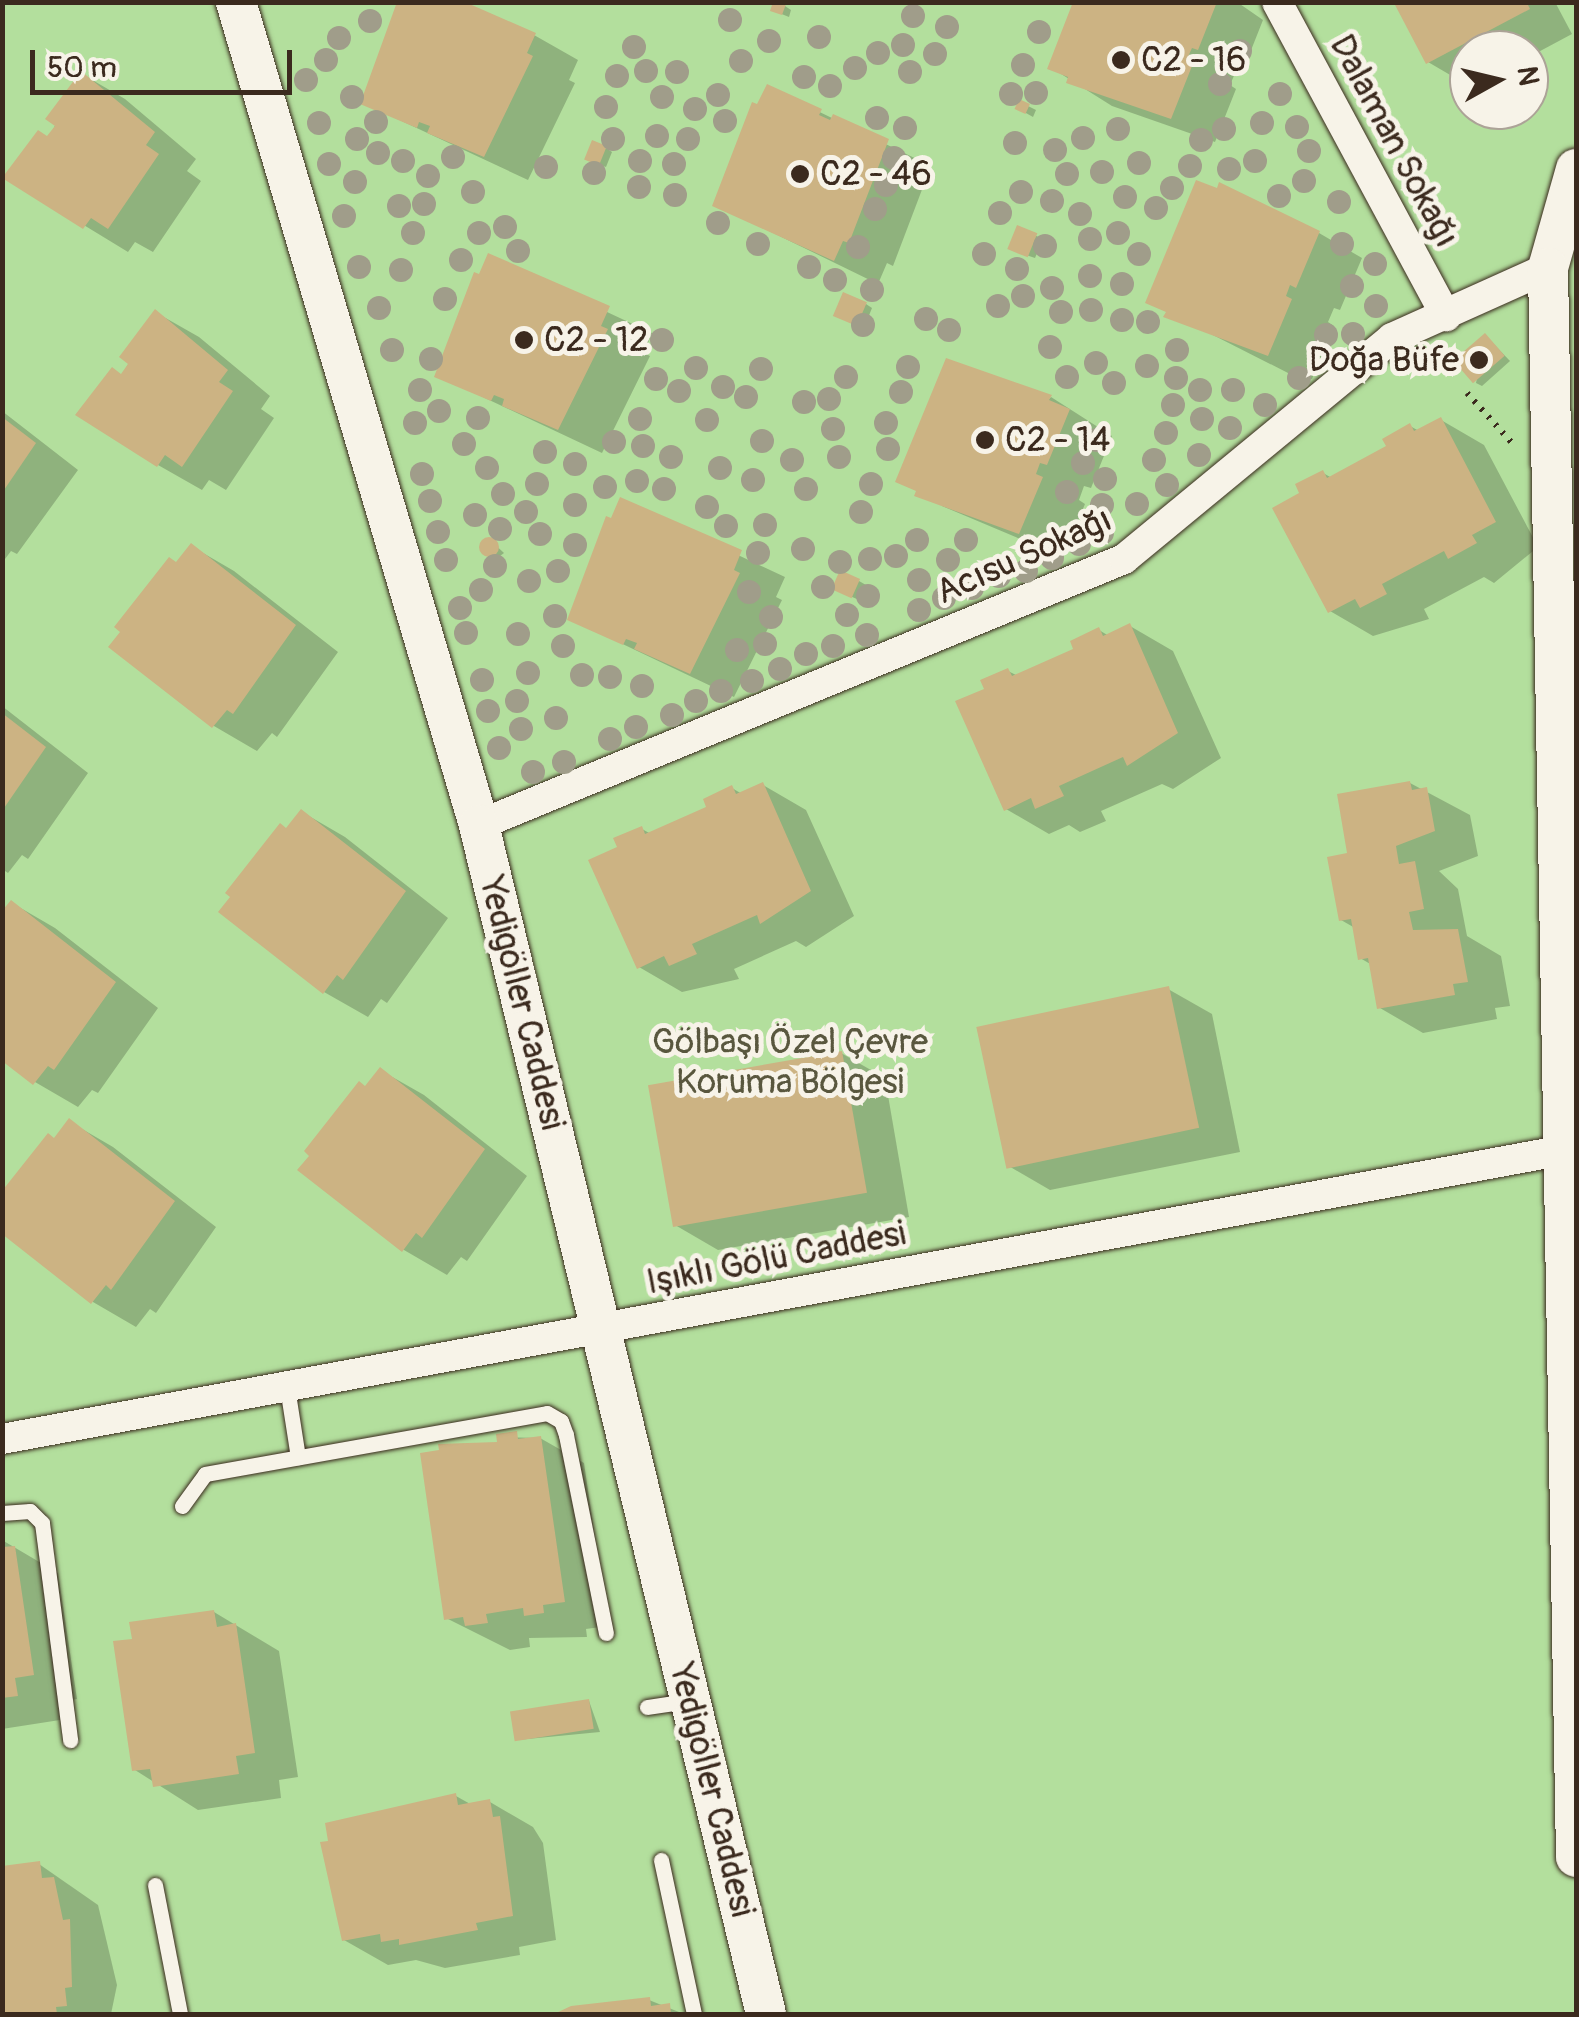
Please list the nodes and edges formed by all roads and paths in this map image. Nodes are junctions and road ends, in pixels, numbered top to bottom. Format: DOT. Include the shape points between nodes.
graph roads {
  1 [pos="236,2"];
  2 [pos="1277,2"];
  3 [pos="1576,169"];
  4 [pos="1548,268"];
  5 [pos="1446,316"];
  6 [pos="1467,394"];
  7 [pos="1520,454"];
  8 [pos="479,825"];
  9 [pos="1564,1150"];
  10 [pos="600,1329"];
  11 [pos="287,1387"];
  12 [pos="2,1439"];
  13 [pos="1573,1444"];
  14 [pos="298,1457"];
  15 [pos="182,1506"];
  16 [pos="2,1514"];
  17 [pos="606,1634"];
  18 [pos="690,1700"];
  19 [pos="646,1707"];
  20 [pos="70,1740"];
  21 [pos="1576,1857"];
  22 [pos="661,1860"];
  23 [pos="155,1886"];
  24 [pos="180,2014"];
  25 [pos="694,2014"];
  26 [pos="766,2014"];
  1 -- 8 [label="street, Yedigöller Caddesi"];
  2 -- 5 [label="street, Dalaman Sokağı"];
  3 -- 4 [label="street"];
  4 -- 5 [label="street, Acısu Sokağı"];
  4 -- 9 [label="street"];
  5 -- 8 [label="street, Acısu Sokağı" via="1392,338 1124,559"];
  6 -- 7 [label="path"];
  8 -- 10 [label="street, Yedigöller Caddesi"];
  9 -- 10 [label="street, Işıklı Gölü Caddesi"];
  9 -- 13 [label="street"];
  10 -- 11 [label="street, Işıklı Gölü Caddesi"];
  10 -- 18 [label="street, Yedigöller Caddesi"];
  11 -- 12 [label="street, Işıklı Gölü Caddesi"];
  11 -- 14 [label="lane"];
  13 -- 21 [label="street"];
  14 -- 15 [label="lane" via="205,1474"];
  14 -- 17 [label="lane" via="531,1414 561,1420"];
  16 -- 20 [label="lane" via="30,1511 42,1523"];
  18 -- 19 [label="lane"];
  18 -- 26 [label="street, Yedigöller Caddesi"];
  22 -- 25 [label="lane"];
  23 -- 24 [label="lane"];
}
